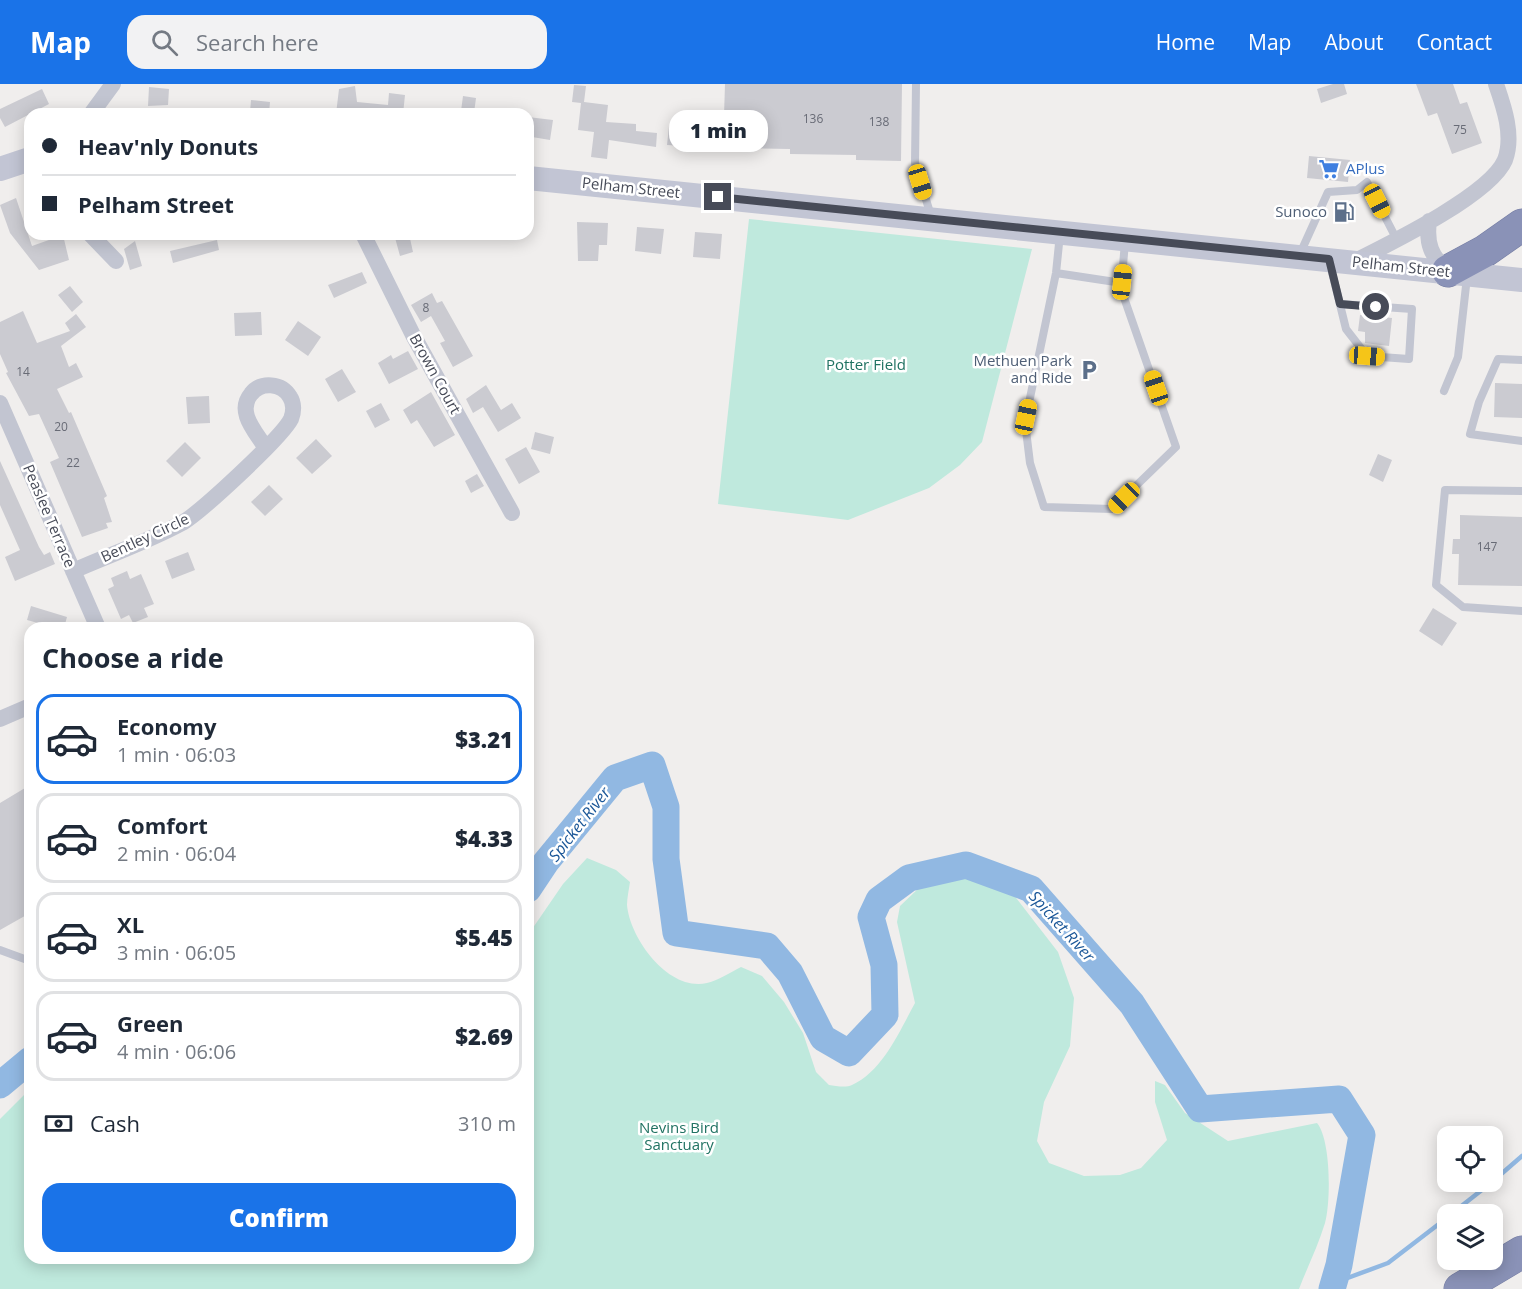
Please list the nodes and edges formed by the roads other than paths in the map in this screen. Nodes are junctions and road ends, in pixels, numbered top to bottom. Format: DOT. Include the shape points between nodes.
graph roads {
  1 [pos="113,84"];
  2 [pos="916,84"];
  3 [pos="1496,84"];
  4 [pos="95,108"];
  5 [pos="534,179"];
  6 [pos="932,219"];
  7 [pos="1428,221"];
  8 [pos="1522,225"];
  9 [pos="1060,232"];
  10 [pos="1126,239"];
  11 [pos="96,240"];
  12 [pos="366,240"];
  13 [pos="1397,240"];
  14 [pos="1299,256"];
  15 [pos="1329,259"];
  16 [pos="116,261"];
  17 [pos="1353,262"];
  18 [pos="1056,273"];
  19 [pos="1458,273"];
  20 [pos="1522,280"];
  21 [pos="1122,282"];
  22 [pos="1340,304"];
  23 [pos="1522,360"];
  24 [pos="1444,391"];
  25 [pos="0,403"];
  26 [pos="1522,441"];
  27 [pos="265,447"];
  28 [pos="1522,491"];
  29 [pos="512,513"];
  30 [pos="73,571"];
  31 [pos="1522,611"];
  32 [pos="95,622"];
  33 [pos="24,709"];
  34 [pos="0,720"];
  35 [pos="0,950"];
  36 [pos="24,960"];
  37 [pos="1522,1252"];
  38 [pos="1460,1289"];
  1 -- 4 [label="street"];
  2 -- 6 [label="lane" via="915,163"];
  3 -- 7 [label="street" via="1507,127 1505,159 1496,175"];
  5 -- 6 [label="main road, Pelham Street"];
  6 -- 9 [label="main road, Pelham Street"];
  7 -- 13 [label="street"];
  7 -- 19 [label="street" via="1428,245"];
  8 -- 19 [label="highway"];
  9 -- 10 [label="main road, Pelham Street"];
  9 -- 18 [label="lane"];
  10 -- 14 [label="main road, Pelham Street"];
  10 -- 21 [label="lane"];
  11 -- 16 [label="street"];
  12 -- 29 [label="street, Brown Court" via="413,335"];
  13 -- 14 [label="lane" via="1367,182 1357,190 1328,192"];
  13 -- 17 [label="street"];
  14 -- 15 [label="main road, Pelham Street"];
  15 -- 17 [label="main road, Pelham Street"];
  15 -- 22 [label="lane"];
  17 -- 19 [label="main road, Pelham Street"];
  18 -- 21 [label="lane"];
  18 -- 21 [label="lane" via="1025,422 1030,463 1044,507 1112,509 1176,447 1121,289"];
  19 -- 20 [label="main road, Pelham Street"];
  19 -- 24 [label="lane" via="1458,357"];
  22 -- 22 [label="lane" via="1346,329 1367,356 1409,359 1412,309"];
  23 -- 26 [label="lane" via="1498,359 1470,434"];
  25 -- 30 [label="street, Peaslee Terrace"];
  27 -- 30 [label="street, Bentley Circle" via="194,515"];
  28 -- 31 [label="lane" via="1444,490 1436,585 1463,607"];
  30 -- 32 [label="street, Peaslee Terrace"];
  33 -- 34 [label="street"];
  35 -- 36 [label="lane"];
  37 -- 38 [label="highway"];
}
